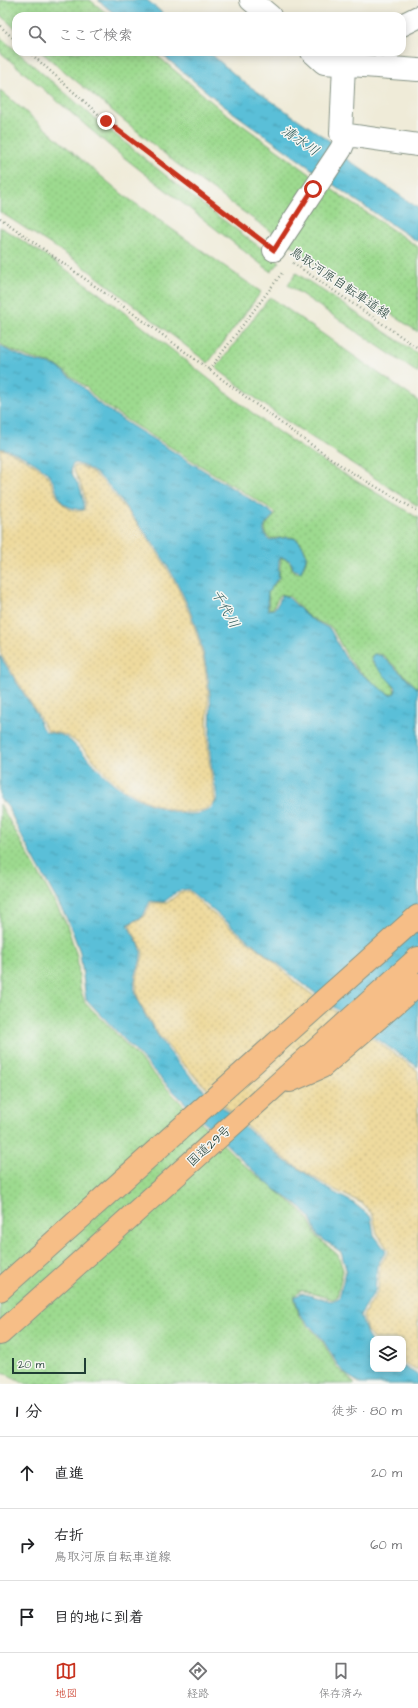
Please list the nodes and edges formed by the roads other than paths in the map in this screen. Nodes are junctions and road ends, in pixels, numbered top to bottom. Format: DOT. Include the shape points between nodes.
graph roads {
  1 [pos="251,0"];
  2 [pos="265,12"];
  3 [pos="418,17"];
  4 [pos="406,22"];
  5 [pos="332,58"];
  6 [pos="418,70"];
  7 [pos="344,142"];
  8 [pos="418,145"];
  9 [pos="282,256"];
  10 [pos="418,916"];
  11 [pos="418,958"];
  12 [pos="418,984"];
  13 [pos="274,1088"];
  14 [pos="0,1290"];
  15 [pos="0,1334"];
  1 -- 2 [label="street"];
  3 -- 4 [label="street"];
  5 -- 6 [label="street"];
  5 -- 7 [label="street"];
  7 -- 8 [label="street"];
  7 -- 9 [label="street" via="318,182"];
  10 -- 14 [label="highway"];
  11 -- 13 [label="highway, 国道29号"];
  12 -- 13 [label="highway" via="322,1067"];
  13 -- 15 [label="highway, 国道29号"];
}
